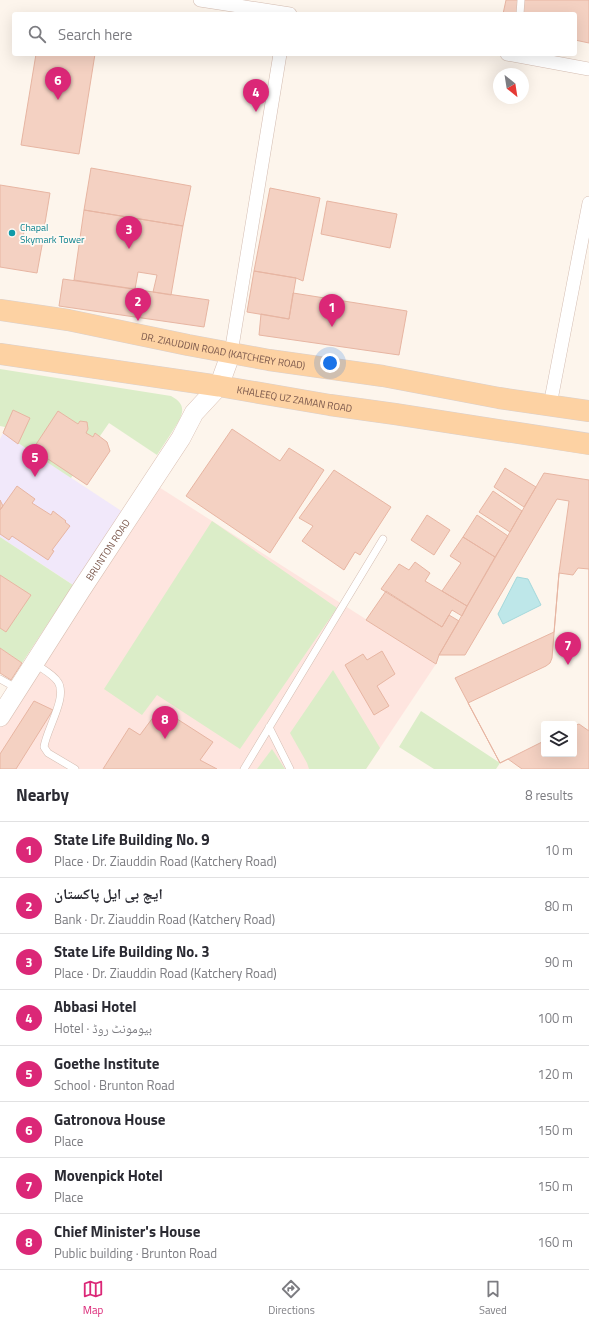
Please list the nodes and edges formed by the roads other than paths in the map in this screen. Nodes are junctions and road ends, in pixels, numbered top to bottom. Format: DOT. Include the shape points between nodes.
graph roads {
  1 [pos="200,0"];
  2 [pos="521,0"];
  3 [pos="275,12"];
  4 [pos="520,12"];
  5 [pos="280,56"];
  6 [pos="519,56"];
  7 [pos="589,69"];
  8 [pos="589,203"];
  9 [pos="0,310"];
  10 [pos="231,353"];
  11 [pos="0,354"];
  12 [pos="219,386"];
  13 [pos="550,405"];
  14 [pos="589,411"];
  15 [pos="589,444"];
  16 [pos="383,539"];
  17 [pos="34,663"];
  18 [pos="0,679"];
  19 [pos="18,689"];
  20 [pos="0,717"];
  21 [pos="270,727"];
  22 [pos="74,769"];
  23 [pos="244,769"];
  24 [pos="290,769"];
  1 -- 3 [label="street"];
  2 -- 4 [label="lane"];
  5 -- 10 [label="street"];
  6 -- 7 [label="street"];
  8 -- 13 [label="street"];
  9 -- 10 [label="main road, DR. ZIAUDDIN ROAD (KATCHERY ROAD)" via="68,320"];
  10 -- 12 [label="street"];
  10 -- 13 [label="main road, DR. ZIAUDDIN ROAD (KATCHERY ROAD)"];
  11 -- 12 [label="main road, KHALEEQ UZ ZAMAN ROAD"];
  12 -- 15 [label="main road, KHALEEQ UZ ZAMAN ROAD" via="330,406"];
  12 -- 17 [label="street, BRUNTON ROAD" via="194,413 181,438"];
  13 -- 14 [label="main road, DR. ZIAUDDIN ROAD (KATCHERY ROAD)"];
  16 -- 21 [label="lane"];
  17 -- 19 [label="street, BRUNTON ROAD"];
  17 -- 22 [label="lane" via="57,681 61,692 44,747 48,753"];
  18 -- 19 [label="lane"];
  19 -- 20 [label="street, BRUNTON ROAD"];
  21 -- 23 [label="lane"];
  21 -- 24 [label="lane"];
}
